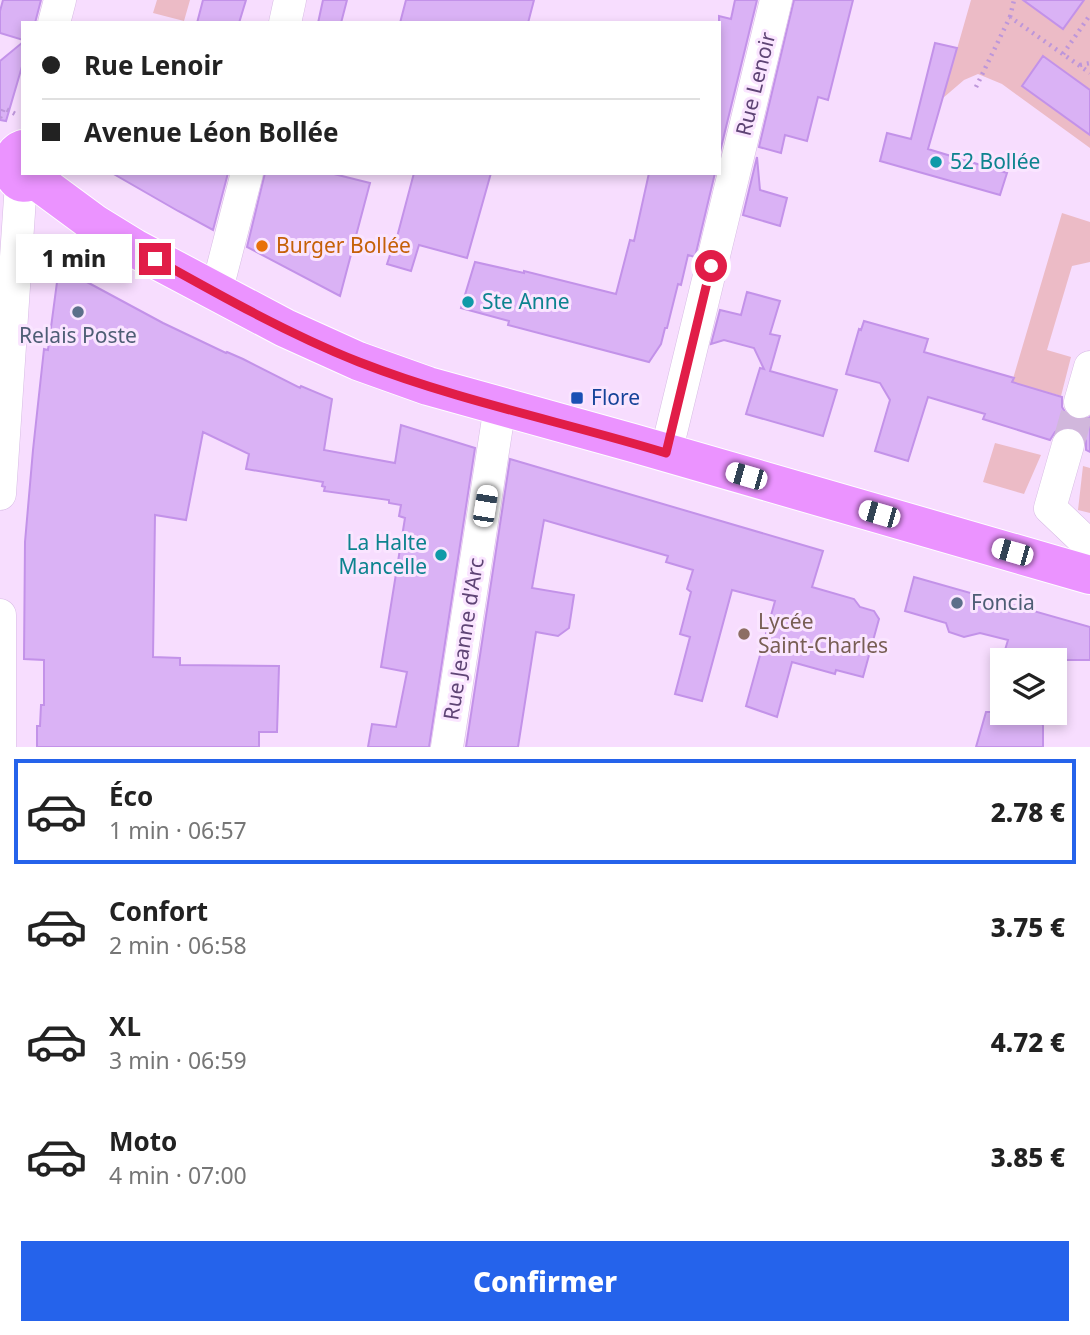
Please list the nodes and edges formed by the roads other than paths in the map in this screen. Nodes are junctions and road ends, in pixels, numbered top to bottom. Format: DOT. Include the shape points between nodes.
graph roads {
  1 [pos="60,0"];
  2 [pos="290,0"];
  3 [pos="776,0"];
  4 [pos="55,21"];
  5 [pos="285,21"];
  6 [pos="21,165"];
  7 [pos="34,175"];
  8 [pos="246,175"];
  9 [pos="216,293"];
  10 [pos="1090,367"];
  11 [pos="1080,402"];
  12 [pos="500,406"];
  13 [pos="1068,445"];
  14 [pos="666,453"];
  15 [pos="0,494"];
  16 [pos="1090,546"];
  17 [pos="1090,575"];
  18 [pos="0,615"];
  19 [pos="0,747"];
  20 [pos="447,747"];
  1 -- 4 [label="street"];
  2 -- 5 [label="street"];
  3 -- 14 [label="street, Rue Lenoir"];
  6 -- 15 [label="street"];
  7 -- 9 [label="main road" via="95,224"];
  8 -- 9 [label="street"];
  9 -- 12 [label="main road" via="358,361"];
  10 -- 11 [label="street"];
  12 -- 14 [label="main road"];
  12 -- 20 [label="street, Rue Jeanne d'Arc"];
  13 -- 16 [label="street" via="1050,508"];
  14 -- 17 [label="main road"];
  18 -- 19 [label="street"];
}
